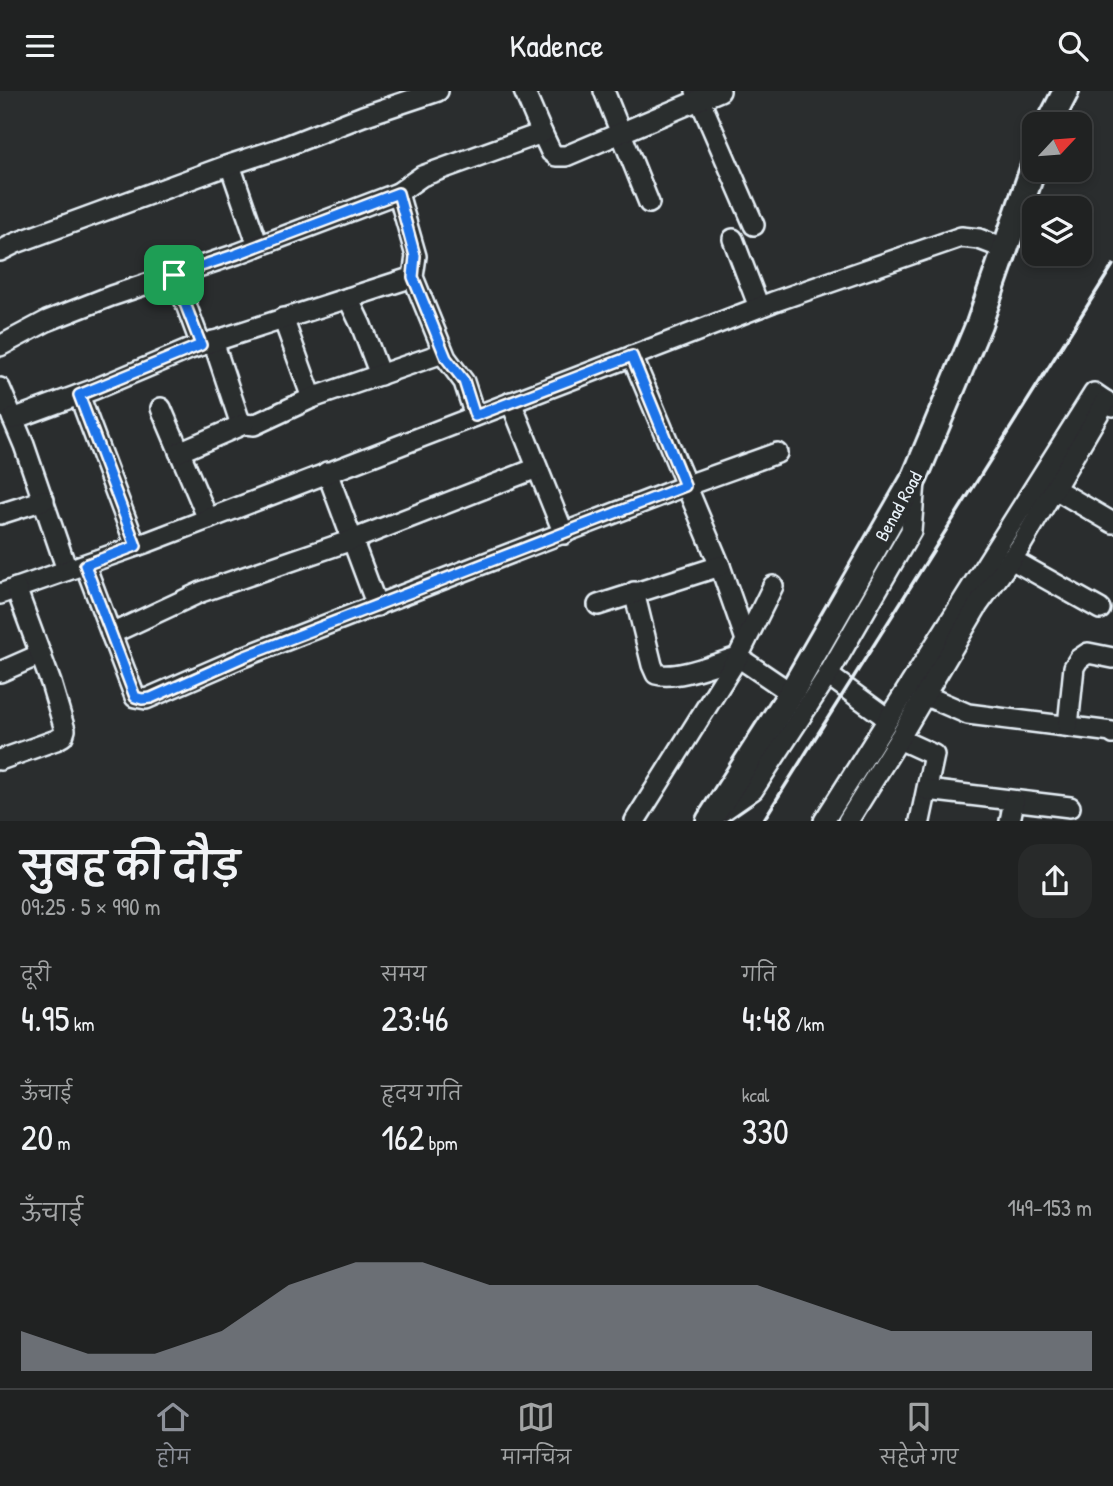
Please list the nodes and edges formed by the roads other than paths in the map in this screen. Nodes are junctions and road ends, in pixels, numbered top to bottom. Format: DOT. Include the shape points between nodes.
graph roads {
  1 [pos="438,91"];
  2 [pos="524,91"];
  3 [pos="604,91"];
  4 [pos="720,91"];
  5 [pos="1066,91"];
  6 [pos="698,95"];
  7 [pos="1055,112"];
  8 [pos="622,132"];
  9 [pos="542,133"];
  10 [pos="230,165"];
  11 [pos="1028,182"];
  12 [pos="398,193"];
  13 [pos="649,203"];
  14 [pos="754,225"];
  15 [pos="733,239"];
  16 [pos="258,246"];
  17 [pos="1005,249"];
  18 [pos="0,251"];
  19 [pos="174,275"];
  20 [pos="413,277"];
  21 [pos="348,298"];
  22 [pos="759,307"];
  23 [pos="283,318"];
  24 [pos="207,343"];
  25 [pos="0,346"];
  26 [pos="443,353"];
  27 [pos="632,356"];
  28 [pos="380,375"];
  29 [pos="0,388"];
  30 [pos="79,395"];
  31 [pos="312,398"];
  32 [pos="511,402"];
  33 [pos="1109,403"];
  34 [pos="161,408"];
  35 [pos="475,416"];
  36 [pos="244,424"];
  37 [pos="10,426"];
  38 [pos="179,452"];
  39 [pos="777,453"];
  40 [pos="537,468"];
  41 [pos="327,472"];
  42 [pos="915,477"];
  43 [pos="685,486"];
  44 [pos="1055,489"];
  45 [pos="44,500"];
  46 [pos="0,514"];
  47 [pos="208,519"];
  48 [pos="1113,523"];
  49 [pos="564,534"];
  50 [pos="352,540"];
  51 [pos="136,546"];
  52 [pos="1011,559"];
  53 [pos="720,566"];
  54 [pos="76,567"];
  55 [pos="773,586"];
  56 [pos="8,591"];
  57 [pos="634,592"];
  58 [pos="598,605"];
  59 [pos="377,606"];
  60 [pos="1100,609"];
  61 [pos="111,634"];
  62 [pos="742,649"];
  63 [pos="41,655"];
  64 [pos="1113,658"];
  65 [pos="0,672"];
  66 [pos="828,675"];
  67 [pos="791,693"];
  68 [pos="924,695"];
  69 [pos="888,719"];
  70 [pos="1068,726"];
  71 [pos="1113,732"];
  72 [pos="899,740"];
  73 [pos="0,760"];
  74 [pos="927,790"];
  75 [pos="1014,801"];
  76 [pos="1070,807"];
  77 [pos="710,820"];
  78 [pos="635,821"];
  79 [pos="824,821"];
  80 [pos="848,821"];
  81 [pos="920,821"];
  82 [pos="1010,821"];
  1 -- 10 [label="street"];
  2 -- 9 [label="street"];
  3 -- 8 [label="street"];
  4 -- 6 [label="street"];
  5 -- 7 [label="main road"];
  6 -- 8 [label="street"];
  6 -- 14 [label="street"];
  8 -- 9 [label="street" via="566,156 551,152"];
  8 -- 13 [label="street"];
  9 -- 12 [label="street" via="422,176"];
  10 -- 16 [label="street"];
  10 -- 18 [label="street"];
  11 -- 17 [label="main road, Benad Road"];
  12 -- 16 [label="street"];
  12 -- 20 [label="street" via="415,256"];
  15 -- 22 [label="street"];
  16 -- 19 [label="street"];
  17 -- 22 [label="street" via="961,237"];
  17 -- 42 [label="main road, Benad Road"];
  19 -- 24 [label="street"];
  19 -- 25 [label="street" via="47,321"];
  20 -- 21 [label="street"];
  20 -- 26 [label="street"];
  21 -- 23 [label="street"];
  21 -- 28 [label="street"];
  22 -- 27 [label="street"];
  23 -- 24 [label="street"];
  23 -- 31 [label="street"];
  24 -- 30 [label="street"];
  24 -- 36 [label="street"];
  26 -- 28 [label="street"];
  26 -- 35 [label="street" via="464,381"];
  27 -- 32 [label="street"];
  27 -- 43 [label="street"];
  28 -- 31 [label="street"];
  29 -- 37 [label="street"];
  30 -- 37 [label="street"];
  30 -- 51 [label="street"];
  31 -- 36 [label="street" via="254,425"];
  32 -- 35 [label="street"];
  32 -- 40 [label="street"];
  33 -- 44 [label="street"];
  33 -- 69 [label="street" via="1094,393"];
  34 -- 38 [label="street"];
  35 -- 41 [label="street"];
  36 -- 38 [label="street"];
  37 -- 45 [label="street"];
  38 -- 47 [label="street"];
  39 -- 43 [label="street"];
  40 -- 49 [label="street"];
  40 -- 50 [label="street"];
  41 -- 47 [label="street"];
  41 -- 50 [label="street"];
  42 -- 66 [label="street" via="911,531"];
  42 -- 67 [label="main road, Benad Road"];
  43 -- 49 [label="street"];
  43 -- 53 [label="street"];
  44 -- 48 [label="street"];
  44 -- 52 [label="street"];
  45 -- 46 [label="street"];
  45 -- 54 [label="street"];
  47 -- 51 [label="street"];
  49 -- 59 [label="street"];
  50 -- 59 [label="street"];
  50 -- 61 [label="street" via="201,592"];
  51 -- 54 [label="street"];
  52 -- 60 [label="street"];
  52 -- 68 [label="street"];
  53 -- 57 [label="street"];
  53 -- 62 [label="street"];
  54 -- 56 [label="street"];
  54 -- 61 [label="street"];
  55 -- 62 [label="street"];
  56 -- 63 [label="street"];
  57 -- 58 [label="street"];
  57 -- 62 [label="street" via="656,674 678,674"];
  59 -- 61 [label="street" via="146,699 135,697"];
  62 -- 67 [label="street"];
  62 -- 78 [label="street"];
  63 -- 65 [label="street"];
  63 -- 73 [label="street" via="65,730 63,736"];
  64 -- 70 [label="street" via="1088,653 1079,659 1074,667"];
  66 -- 69 [label="street"];
  66 -- 77 [label="street" via="753,790"];
  67 -- 77 [label="main road, Benad Road"];
  68 -- 70 [label="street" via="968,714"];
  68 -- 72 [label="street"];
  69 -- 79 [label="street"];
  70 -- 71 [label="street"];
  72 -- 74 [label="street" via="934,755"];
  72 -- 80 [label="street"];
  74 -- 75 [label="street"];
  74 -- 81 [label="street"];
  75 -- 76 [label="street"];
  75 -- 82 [label="street"];
}
